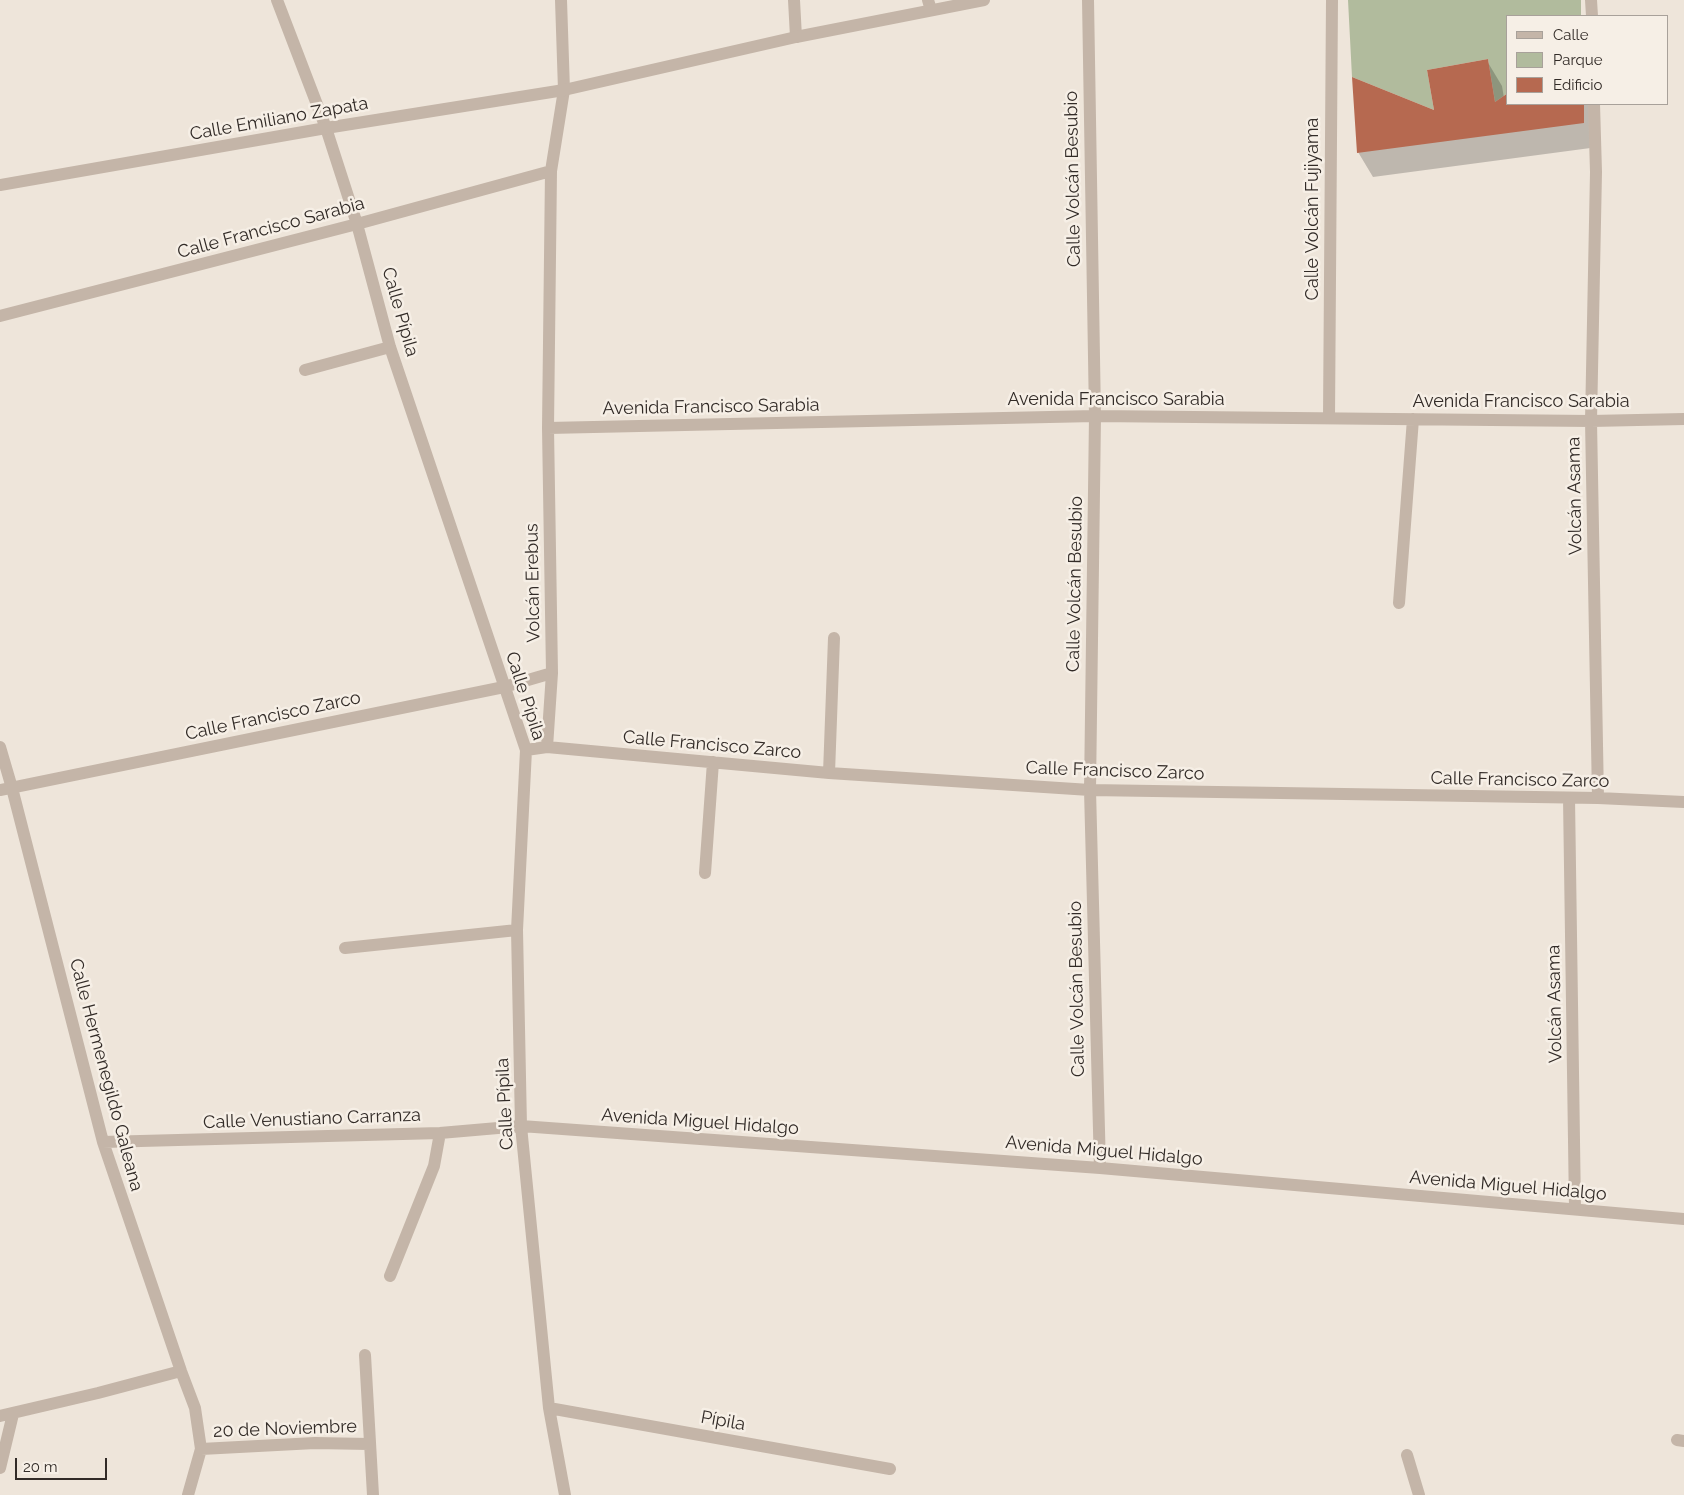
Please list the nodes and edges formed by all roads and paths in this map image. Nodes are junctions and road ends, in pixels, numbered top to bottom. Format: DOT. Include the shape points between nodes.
graph roads {
  1 [pos="277,0"];
  2 [pos="561,0"];
  3 [pos="794,0"];
  4 [pos="984,0"];
  5 [pos="1088,0"];
  6 [pos="1332,0"];
  7 [pos="1591,0"];
  8 [pos="930,5"];
  9 [pos="1592,15"];
  10 [pos="796,37"];
  11 [pos="564,90"];
  12 [pos="1594,105"];
  13 [pos="326,128"];
  14 [pos="551,171"];
  15 [pos="0,185"];
  16 [pos="358,224"];
  17 [pos="0,316"];
  18 [pos="390,347"];
  19 [pos="305,370"];
  20 [pos="1095,416"];
  21 [pos="1329,418"];
  22 [pos="1413,419"];
  23 [pos="1684,419"];
  24 [pos="1591,421"];
  25 [pos="548,428"];
  26 [pos="1399,603"];
  27 [pos="834,638"];
  28 [pos="552,672"];
  29 [pos="504,687"];
  30 [pos="547,746"];
  31 [pos="0,748"];
  32 [pos="526,750"];
  33 [pos="713,762"];
  34 [pos="829,774"];
  35 [pos="6,789"];
  36 [pos="1090,790"];
  37 [pos="1569,798"];
  38 [pos="1598,798"];
  39 [pos="1684,802"];
  40 [pos="705,873"];
  41 [pos="517,930"];
  42 [pos="345,948"];
  43 [pos="521,1126"];
  44 [pos="440,1134"];
  45 [pos="103,1142"];
  46 [pos="1100,1168"];
  47 [pos="1575,1209"];
  48 [pos="1684,1219"];
  49 [pos="390,1276"];
  50 [pos="366,1355"];
  51 [pos="181,1371"];
  52 [pos="550,1408"];
  53 [pos="13,1414"];
  54 [pos="0,1416"];
  55 [pos="369,1444"];
  56 [pos="201,1449"];
  57 [pos="1407,1454"];
  58 [pos="0,1468"];
  59 [pos="890,1469"];
  60 [pos="188,1495"];
  61 [pos="372,1495"];
  62 [pos="565,1495"];
  63 [pos="1419,1495"];
  1 -- 13 [label="street, Calle Pípila"];
  2 -- 11 [label="street, Volcán Erebus"];
  3 -- 10 [label="street"];
  4 -- 8 [label="street, Calle Emiliano Zapata"];
  5 -- 20 [label="street, Calle Volcán Besubio"];
  6 -- 21 [label="street, Calle Volcán Fujiyama"];
  7 -- 9 [label="street"];
  8 -- 10 [label="street, Calle Emiliano Zapata"];
  10 -- 11 [label="street, Calle Emiliano Zapata"];
  11 -- 13 [label="street, Calle Emiliano Zapata"];
  11 -- 14 [label="street, Volcán Erebus"];
  12 -- 24 [label="street, Volcán Asama" via="1596,172"];
  13 -- 15 [label="street, Calle Emiliano Zapata"];
  13 -- 16 [label="street, Calle Pípila"];
  14 -- 16 [label="street, Calle Francisco Sarabia"];
  14 -- 25 [label="street, Volcán Erebus"];
  16 -- 17 [label="street, Calle Francisco Sarabia"];
  16 -- 18 [label="street, Calle Pípila"];
  18 -- 19 [label="street"];
  18 -- 29 [label="street, Calle Pípila"];
  20 -- 21 [label="street, Avenida Francisco Sarabia"];
  20 -- 25 [label="street, Avenida Francisco Sarabia"];
  20 -- 36 [label="street, Calle Volcán Besubio"];
  21 -- 22 [label="street, Avenida Francisco Sarabia"];
  22 -- 24 [label="street, Avenida Francisco Sarabia"];
  22 -- 26 [label="street"];
  23 -- 24 [label="street, Avenida Francisco Sarabia"];
  24 -- 38 [label="street, Volcán Asama"];
  25 -- 28 [label="street, Volcán Erebus"];
  27 -- 34 [label="street"];
  28 -- 29 [label="street, Calle Francisco Zarco"];
  28 -- 30 [label="street, Volcán Erebus"];
  29 -- 32 [label="street, Calle Pípila"];
  29 -- 35 [label="street, Calle Francisco Zarco"];
  30 -- 32 [label="street"];
  30 -- 33 [label="street, Calle Francisco Zarco"];
  31 -- 35 [label="street, Calle Hermenegildo Galeana"];
  32 -- 41 [label="street, Calle Pípila"];
  33 -- 34 [label="street, Calle Francisco Zarco"];
  33 -- 40 [label="street"];
  34 -- 36 [label="street, Calle Francisco Zarco"];
  35 -- 45 [label="street, Calle Hermenegildo Galeana"];
  36 -- 37 [label="street, Calle Francisco Zarco"];
  36 -- 46 [label="street, Calle Volcán Besubio"];
  37 -- 38 [label="street, Calle Francisco Zarco"];
  37 -- 47 [label="street, Volcán Asama"];
  38 -- 39 [label="street, Calle Francisco Zarco"];
  41 -- 42 [label="street"];
  41 -- 43 [label="street, Calle Pípila"];
  43 -- 44 [label="street, Calle Venustiano Carranza"];
  43 -- 46 [label="street, Avenida Miguel Hidalgo"];
  43 -- 52 [label="street, Calle Pípila"];
  44 -- 45 [label="street, Calle Venustiano Carranza"];
  44 -- 49 [label="street" via="434,1166"];
  45 -- 51 [label="street, Calle Hermenegildo Galeana"];
  46 -- 47 [label="street, Avenida Miguel Hidalgo"];
  47 -- 48 [label="street, Avenida Miguel Hidalgo"];
  50 -- 55 [label="street"];
  51 -- 53 [label="street"];
  51 -- 56 [label="street, Calle Hermenegildo Galeana" via="195,1408"];
  52 -- 59 [label="street, Pípila"];
  52 -- 62 [label="street, Calle Pípila"];
  53 -- 54 [label="street"];
  53 -- 58 [label="street"];
  55 -- 56 [label="street, 20 de Noviembre" via="315,1443"];
  55 -- 61 [label="street"];
  56 -- 60 [label="street, Calle Hermenegildo Galeana"];
  57 -- 63 [label="street"];
}
